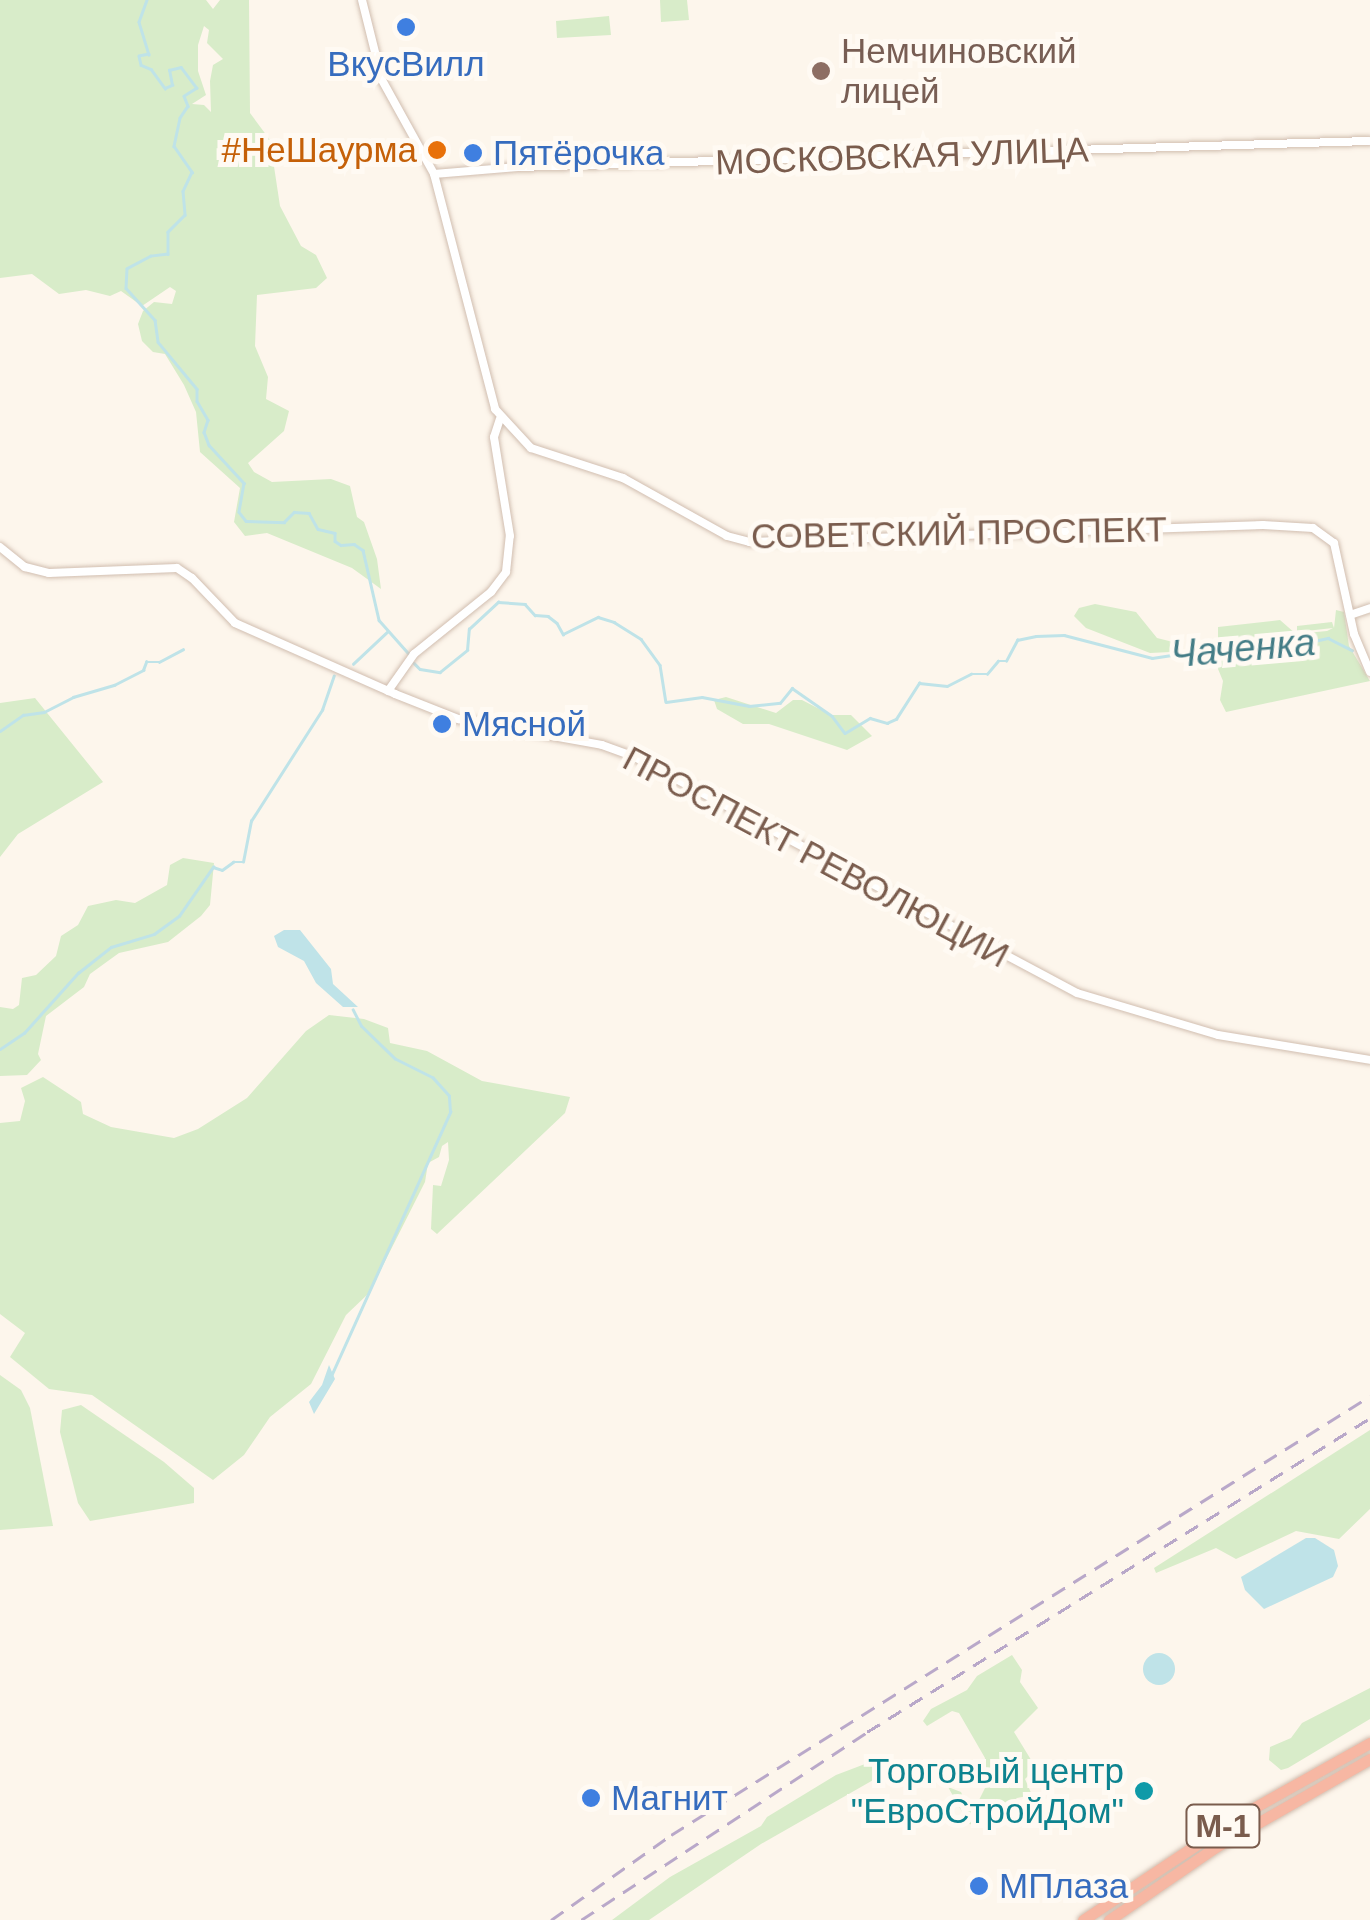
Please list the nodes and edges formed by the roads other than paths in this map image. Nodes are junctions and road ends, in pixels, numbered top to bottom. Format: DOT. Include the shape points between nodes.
graph roads {
  1 [pos="362,0"];
  2 [pos="1370,140"];
  3 [pos="434,174"];
  4 [pos="500,418"];
  5 [pos="0,547"];
  6 [pos="1370,608"];
  7 [pos="1350,615"];
  8 [pos="1370,672"];
  9 [pos="388,691"];
  10 [pos="1370,1060"];
  11 [pos="1370,1743"];
  12 [pos="1370,1759"];
  13 [pos="1083,1920"];
  14 [pos="1110,1920"];
  1 -- 3 [label="street" via="382,80"];
  2 -- 3 [label="street, МОСКОВСКАЯ УЛИЦА"];
  3 -- 4 [label="street"];
  4 -- 7 [label="street, СОВЕТСКИЙ ПРОСПЕКТ" via="531,448 624,478 740,541 1313,528 1334,543"];
  4 -- 9 [label="street" via="494,437 510,536 506,572 414,654"];
  5 -- 9 [label="street, ПРОСПЕКТ РЕВОЛЮЦИИ" via="48,573 177,568 236,623"];
  6 -- 7 [label="street"];
  7 -- 8 [label="street, СОВЕТСКИЙ ПРОСПЕКТ"];
  9 -- 10 [label="street, ПРОСПЕКТ РЕВОЛЮЦИИ" via="458,718 633,756 1077,993 1218,1035"];
  11 -- 13 [label="highway, М-1" via="1240,1815"];
  12 -- 14 [label="highway, М-1" via="1214,1848"];
}
